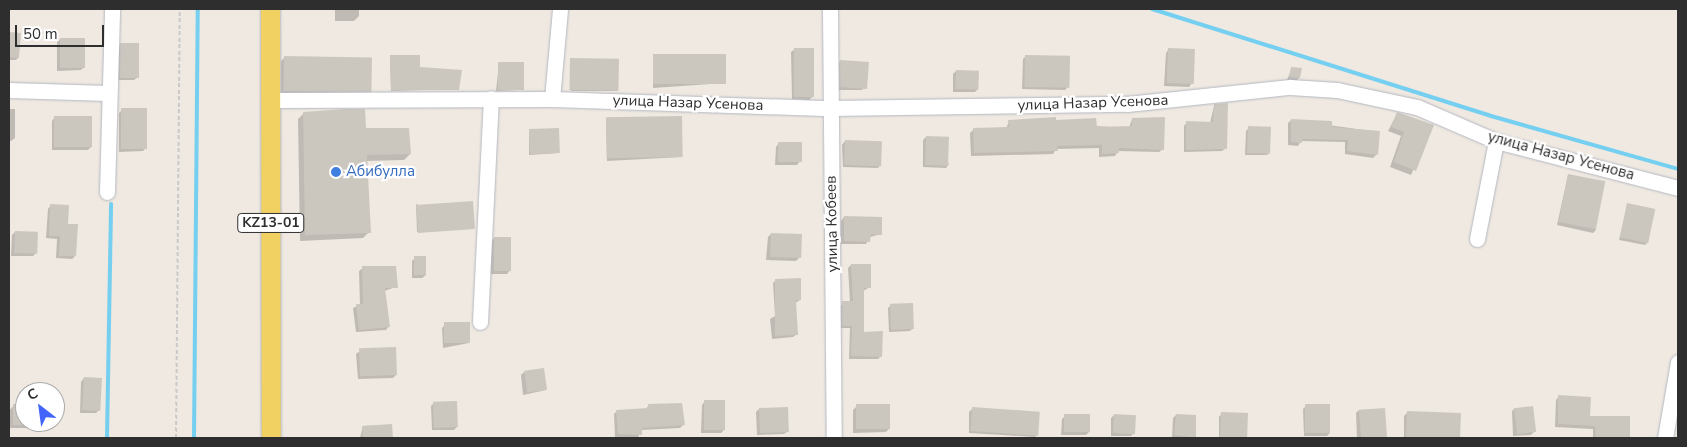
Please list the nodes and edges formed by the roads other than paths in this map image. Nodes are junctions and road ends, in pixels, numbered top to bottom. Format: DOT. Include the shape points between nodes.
graph roads {
  1 [pos="112,9"];
  2 [pos="270,9"];
  3 [pos="560,9"];
  4 [pos="830,9"];
  5 [pos="9,90"];
  6 [pos="108,93"];
  7 [pos="491,98"];
  8 [pos="552,99"];
  9 [pos="271,100"];
  10 [pos="830,108"];
  11 [pos="1496,141"];
  12 [pos="1678,188"];
  13 [pos="107,192"];
  14 [pos="1477,239"];
  15 [pos="480,322"];
  16 [pos="1678,362"];
  17 [pos="271,438"];
  18 [pos="834,438"];
  19 [pos="1665,438"];
  1 -- 6 [label="street"];
  2 -- 9 [label="main road, KZ13-01"];
  3 -- 8 [label="street"];
  4 -- 10 [label="street, улица Кобеев"];
  5 -- 6 [label="street"];
  6 -- 13 [label="street"];
  7 -- 8 [label="street, улица Назар Усенова"];
  7 -- 9 [label="street, улица Назар Усенова"];
  7 -- 15 [label="street"];
  8 -- 10 [label="street, улица Назар Усенова"];
  9 -- 17 [label="main road, KZ13-01"];
  10 -- 11 [label="street, улица Назар Усенова" via="1127,104 1290,87 1337,90 1417,107"];
  10 -- 18 [label="street, улица Кобеев"];
  11 -- 12 [label="street, улица Назар Усенова"];
  11 -- 14 [label="street"];
  16 -- 19 [label="street"];
}
